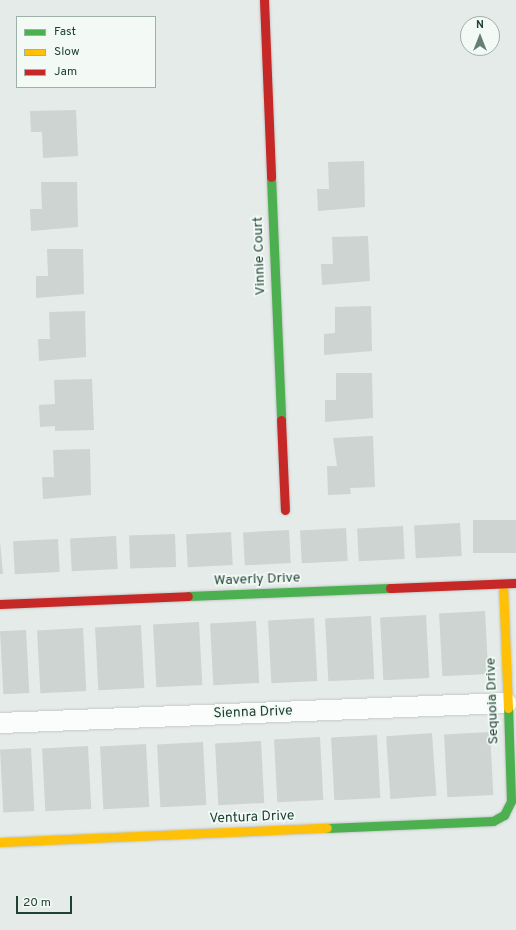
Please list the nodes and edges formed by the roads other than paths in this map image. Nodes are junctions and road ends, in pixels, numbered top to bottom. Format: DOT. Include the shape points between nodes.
graph roads {
  1 [pos="264,0"];
  2 [pos="285,510"];
  3 [pos="516,583"];
  4 [pos="503,584"];
  5 [pos="0,604"];
  6 [pos="507,703"];
  7 [pos="0,723"];
  8 [pos="504,815"];
  9 [pos="0,842"];
  1 -- 2 [label="street, Vinnie Court"];
  3 -- 4 [label="street, Waverly Drive"];
  4 -- 5 [label="street, Waverly Drive"];
  4 -- 6 [label="street, Sequoia Drive"];
  6 -- 7 [label="street, Sienna Drive"];
  6 -- 8 [label="street, Sequoia Drive" via="511,801"];
  8 -- 9 [label="street, Ventura Drive" via="482,823"];
}
